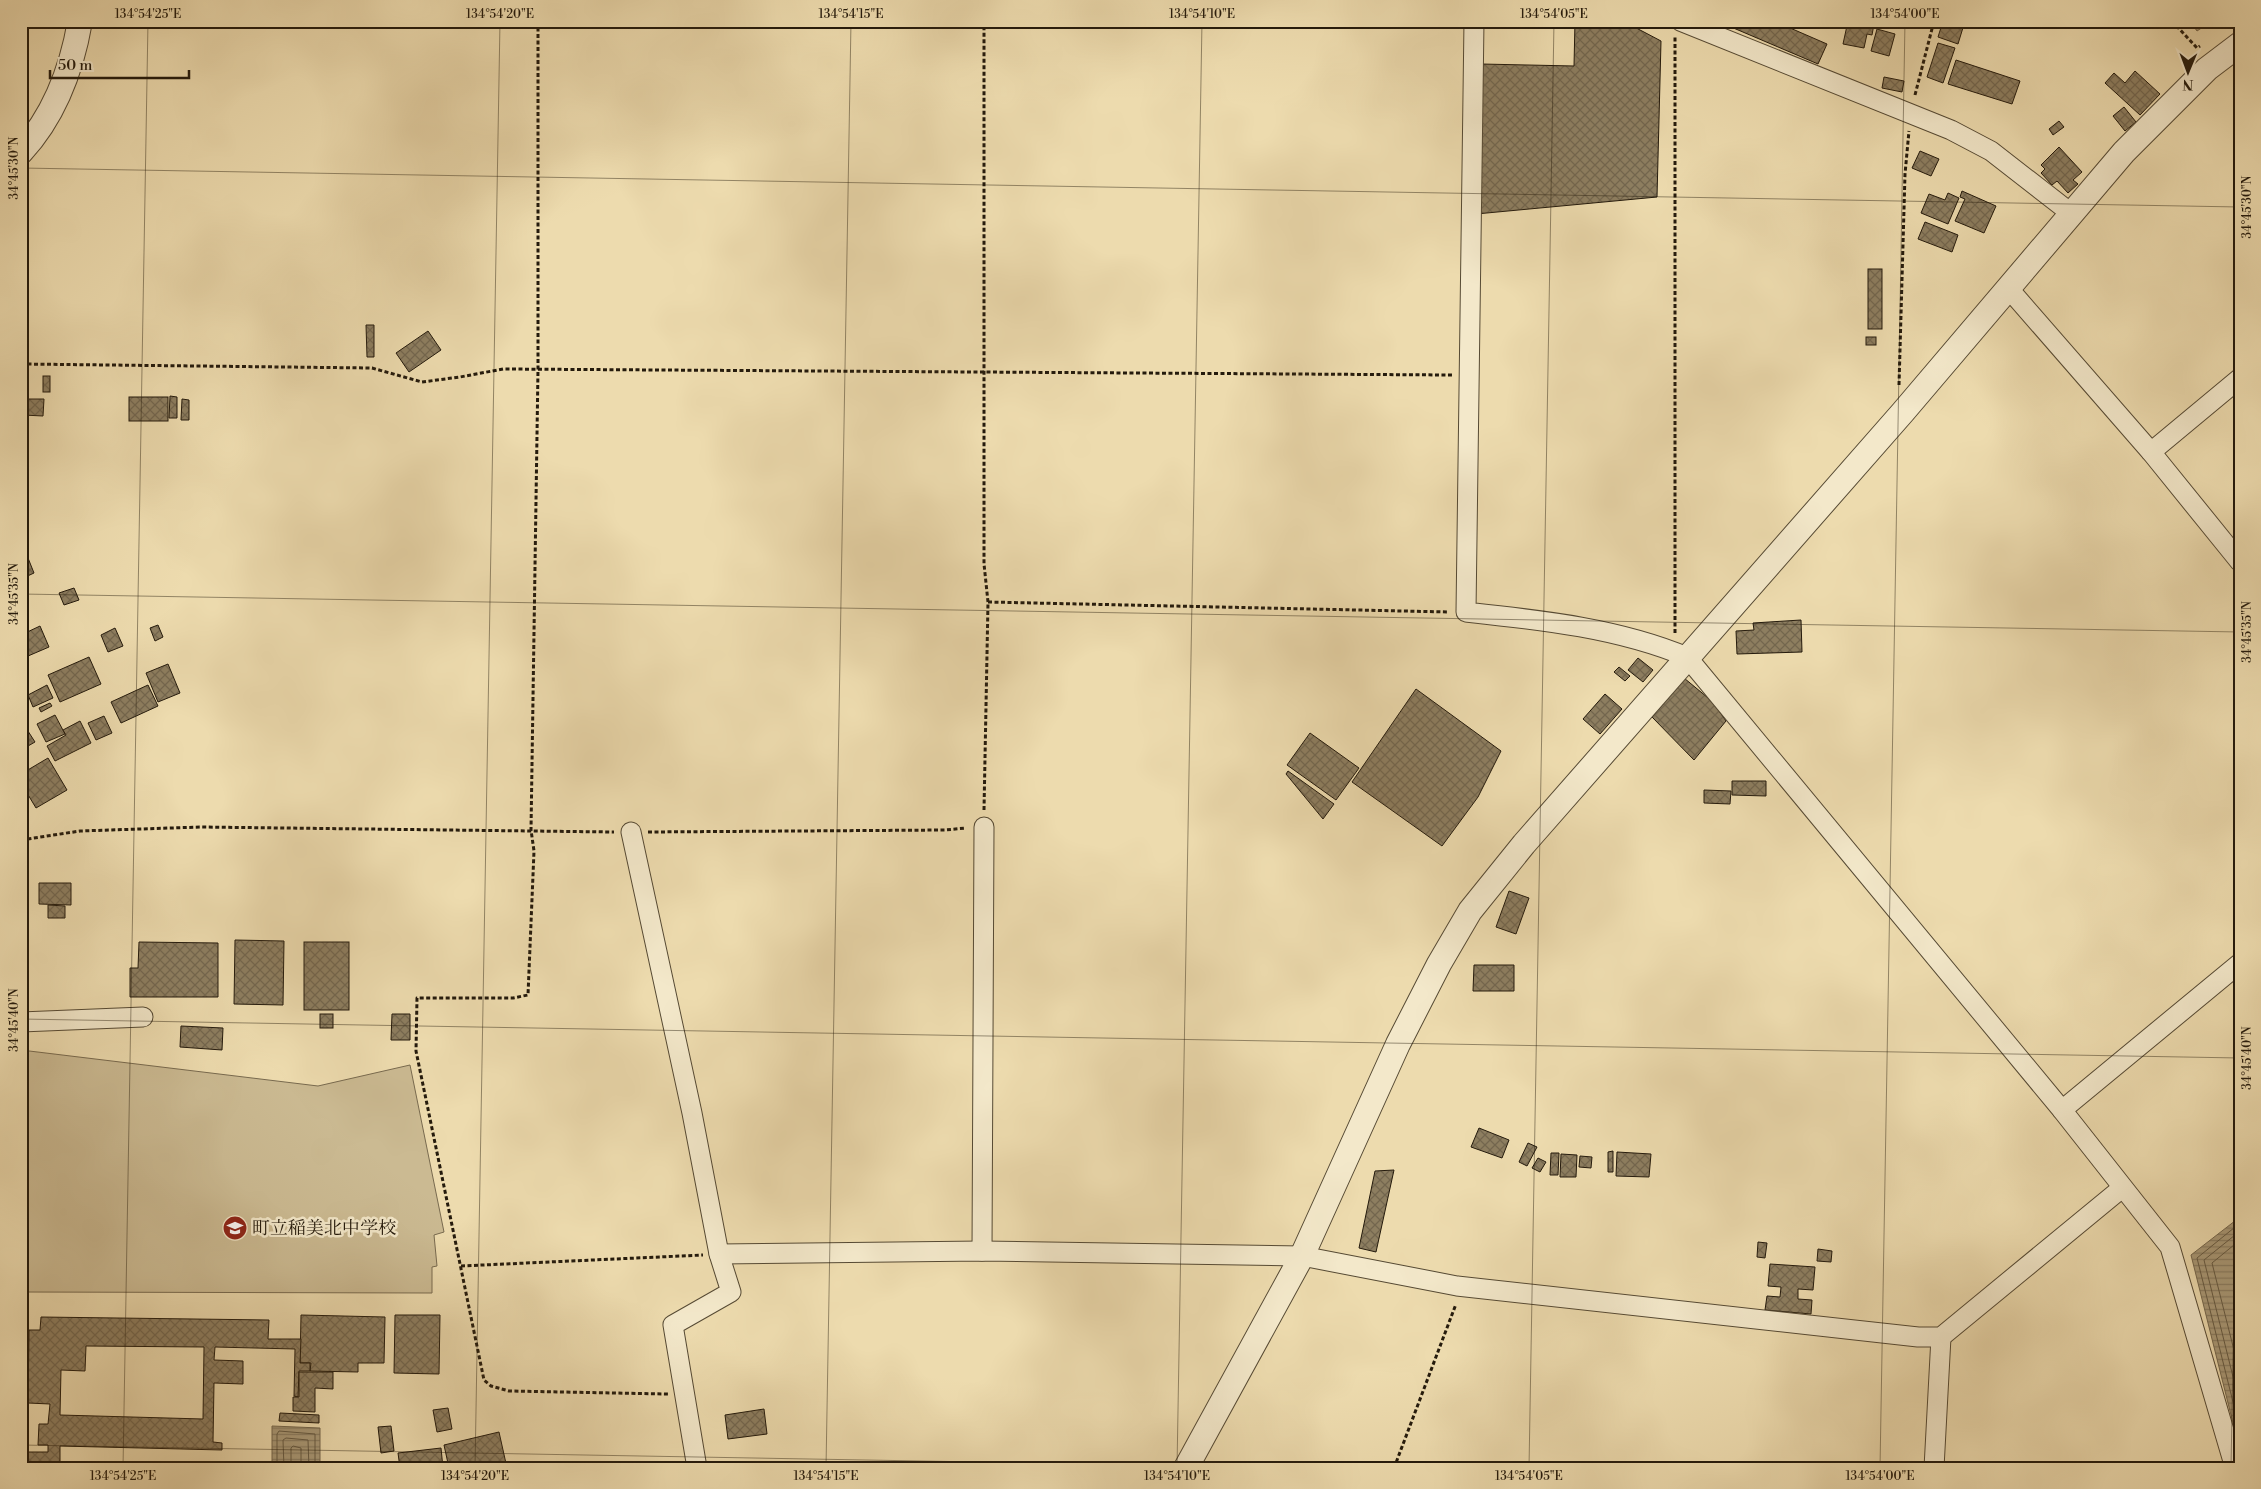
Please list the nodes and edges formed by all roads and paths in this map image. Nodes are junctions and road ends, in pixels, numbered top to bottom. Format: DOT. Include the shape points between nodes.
graph roads {
  1 [pos="80,21"];
  2 [pos="538,21"];
  3 [pos="984,21"];
  4 [pos="1474,21"];
  5 [pos="1934,21"];
  6 [pos="2172,21"];
  7 [pos="1678,26"];
  8 [pos="2205,42"];
  9 [pos="2240,44"];
  10 [pos="1910,114"];
  11 [pos="21,152"];
  12 [pos="2072,214"];
  13 [pos="2009,289"];
  14 [pos="21,364"];
  15 [pos="538,369"];
  16 [pos="985,370"];
  17 [pos="1470,376"];
  18 [pos="2240,378"];
  19 [pos="1903,412"];
  20 [pos="2151,452"];
  21 [pos="2240,562"];
  22 [pos="988,602"];
  23 [pos="1466,612"];
  24 [pos="1681,655"];
  25 [pos="984,826"];
  26 [pos="531,830"];
  27 [pos="631,832"];
  28 [pos="21,840"];
  29 [pos="2240,962"];
  30 [pos="143,1017"];
  31 [pos="21,1022"];
  32 [pos="2062,1110"];
  33 [pos="2122,1188"];
  34 [pos="982,1251"];
  35 [pos="719,1254"];
  36 [pos="1302,1256"];
  37 [pos="461,1266"];
  38 [pos="1457,1286"];
  39 [pos="1941,1337"];
  40 [pos="686,1396"];
  41 [pos="697,1468"];
  42 [pos="1186,1468"];
  43 [pos="1394,1468"];
  44 [pos="1934,1468"];
  45 [pos="2235,1468"];
  1 -- 11 [label="street" via="75,49 54,105"];
  2 -- 15 [label="path"];
  3 -- 16 [label="path"];
  4 -- 17 [label="street"];
  5 -- 10 [label="path"];
  6 -- 8 [label="path" via="2197,48"];
  7 -- 10 [label="street"];
  7 -- 24 [label="path"];
  9 -- 12 [label="street" via="2207,69 2131,144"];
  10 -- 12 [label="street" via="1991,151"];
  10 -- 19 [label="path" via="1905,174 1899,393"];
  12 -- 13 [label="street"];
  13 -- 19 [label="street"];
  13 -- 20 [label="street"];
  14 -- 15 [label="path" via="372,368 422,382 503,368"];
  15 -- 16 [label="path"];
  15 -- 26 [label="path"];
  16 -- 17 [label="path"];
  16 -- 22 [label="path" via="984,564"];
  17 -- 23 [label="street"];
  18 -- 20 [label="street"];
  19 -- 24 [label="street"];
  20 -- 21 [label="street"];
  22 -- 23 [label="path"];
  22 -- 25 [label="path"];
  23 -- 24 [label="street" via="1546,621 1656,644"];
  24 -- 32 [label="street"];
  24 -- 36 [label="street" via="1470,911 1398,1044"];
  25 -- 27 [label="path" via="945,830"];
  25 -- 34 [label="street"];
  26 -- 27 [label="path"];
  26 -- 28 [label="path" via="201,827 80,831"];
  26 -- 37 [label="path" via="534,851 528,995 514,998 417,998 416,1051"];
  27 -- 35 [label="street"];
  29 -- 32 [label="street"];
  30 -- 31 [label="street"];
  32 -- 33 [label="street"];
  33 -- 39 [label="street"];
  33 -- 45 [label="street" via="2170,1247"];
  34 -- 35 [label="street"];
  34 -- 36 [label="street"];
  35 -- 37 [label="path"];
  35 -- 40 [label="street" via="731,1292 673,1325"];
  36 -- 38 [label="street"];
  36 -- 42 [label="street"];
  37 -- 40 [label="path" via="484,1380 491,1386 509,1390"];
  38 -- 39 [label="street"];
  38 -- 43 [label="path" via="1456,1304"];
  39 -- 44 [label="street"];
  40 -- 41 [label="street"];
}
